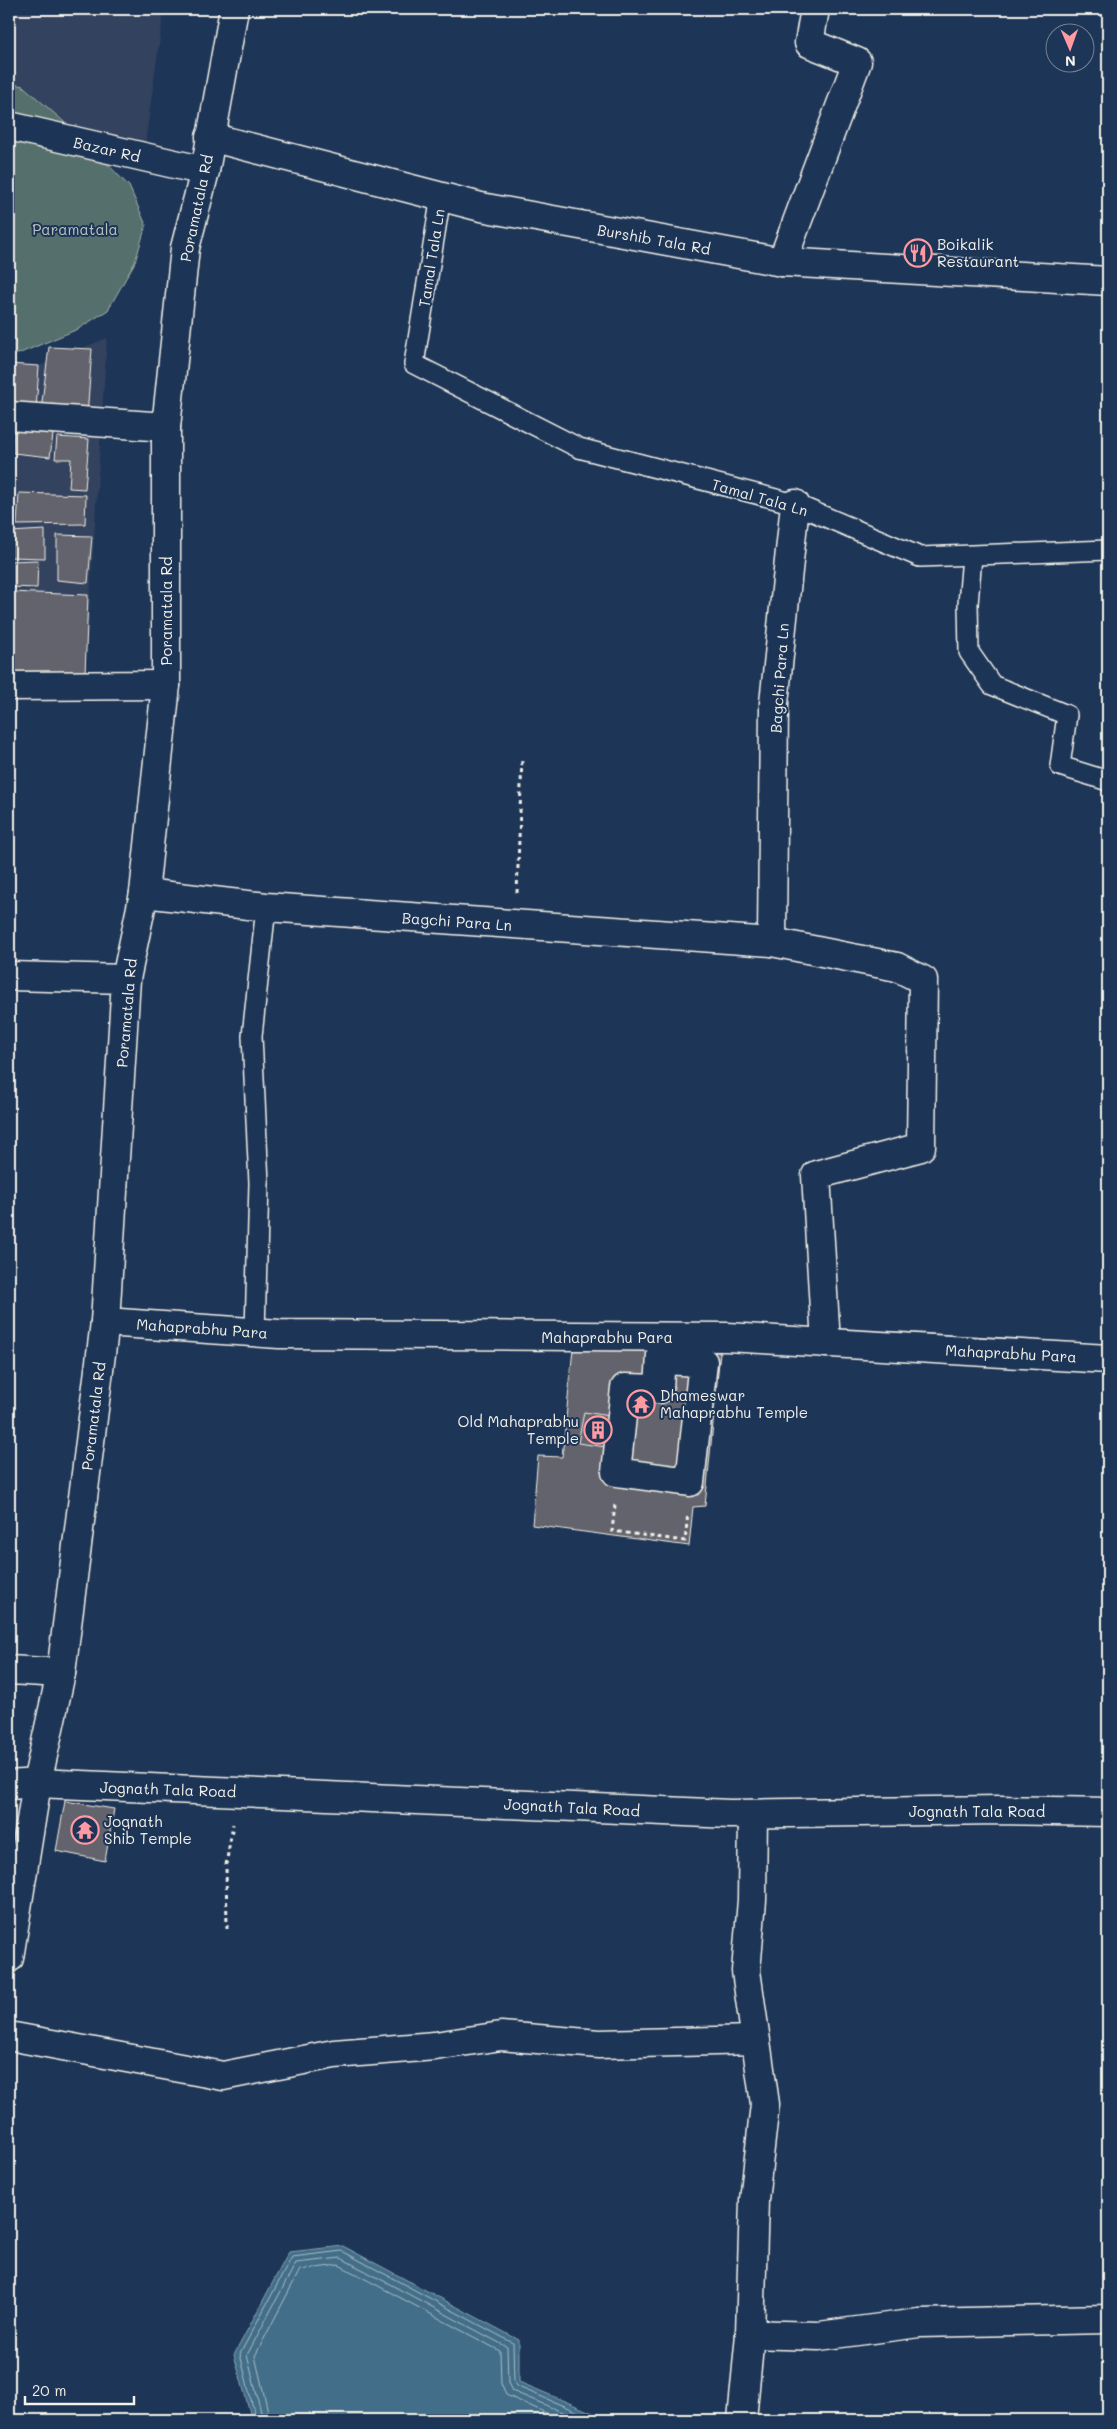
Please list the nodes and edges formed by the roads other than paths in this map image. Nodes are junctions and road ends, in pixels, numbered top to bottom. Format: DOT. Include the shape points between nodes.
graph roads {
  1 [pos="234,9"];
  2 [pos="816,9"];
  3 [pos="9,126"];
  4 [pos="210,136"];
  5 [pos="205,170"];
  6 [pos="441,196"];
  7 [pos="782,262"];
  8 [pos="1108,281"];
  9 [pos="9,416"];
  10 [pos="166,427"];
  11 [pos="795,504"];
  12 [pos="1108,550"];
  13 [pos="972,556"];
  14 [pos="166,685"];
  15 [pos="9,686"];
  16 [pos="1108,781"];
  17 [pos="144,893"];
  18 [pos="266,907"];
  19 [pos="772,942"];
  20 [pos="9,976"];
  21 [pos="126,979"];
  22 [pos="105,1322"];
  23 [pos="255,1332"];
  24 [pos="826,1343"];
  25 [pos="661,1349"];
  26 [pos="1108,1359"];
  27 [pos="9,1670"];
  28 [pos="61,1673"];
  29 [pos="37,1783"];
  30 [pos="9,1785"];
  31 [pos="1108,1812"];
  32 [pos="753,1814"];
  33 [pos="9,1958"];
  34 [pos="9,2036"];
  35 [pos="755,2040"];
  36 [pos="1108,2318"];
  37 [pos="750,2334"];
  38 [pos="742,2420"];
  1 -- 4 [label="street, Poramatala Rd"];
  2 -- 7 [label="street" via="809,43 857,62"];
  3 -- 5 [label="street, Bazar Rd"];
  4 -- 5 [label="street, Poramatala Rd"];
  4 -- 6 [label="street, Burshib Tala Rd"];
  5 -- 10 [label="street, Poramatala Rd" via="185,248"];
  6 -- 7 [label="street, Burshib Tala Rd" via="481,208"];
  6 -- 11 [label="lane, Tamal Tala Ln" via="414,364 580,448"];
  7 -- 8 [label="street, Burshib Tala Rd"];
  9 -- 10 [label="street"];
  10 -- 14 [label="street, Poramatala Rd"];
  11 -- 13 [label="lane, Tamal Tala Ln" via="920,557"];
  11 -- 19 [label="street, Bagchi Para Ln" via="774,703"];
  12 -- 13 [label="lane, Tamal Tala Ln"];
  13 -- 16 [label="lane" via="969,652 992,685 1067,716 1060,766"];
  14 -- 15 [label="street"];
  14 -- 17 [label="street, Poramatala Rd"];
  17 -- 18 [label="street, Bagchi Para Ln"];
  17 -- 21 [label="street, Poramatala Rd"];
  18 -- 19 [label="street, Bagchi Para Ln"];
  18 -- 23 [label="lane" via="252,1036 259,1183"];
  19 -- 24 [label="street, Bagchi Para Ln" via="897,967 923,980 921,1147 816,1175"];
  20 -- 21 [label="street"];
  21 -- 22 [label="street, Poramatala Rd"];
  22 -- 23 [label="street, Mahaprabhu Para"];
  22 -- 28 [label="street, Poramatala Rd"];
  23 -- 25 [label="street, Mahaprabhu Para"];
  24 -- 25 [label="street, Mahaprabhu Para" via="727,1337"];
  24 -- 26 [label="street, Mahaprabhu Para"];
  25 -- 25 [label="street" via="704,1362 690,1482 616,1472 625,1388 659,1389"];
  27 -- 28 [label="street"];
  28 -- 29 [label="street, Poramatala Rd"];
  29 -- 30 [label="street, Jognath Tala Road"];
  29 -- 32 [label="street, Jognath Tala Road"];
  29 -- 33 [label="street, Poramatala Rd"];
  31 -- 32 [label="street, Jognath Tala Road" via="1000,1810"];
  32 -- 35 [label="street" via="752,1900 746,1971"];
  34 -- 35 [label="street" via="223,2076 334,2054 436,2046 501,2036 599,2044"];
  35 -- 37 [label="street" via="765,2104 754,2200"];
  36 -- 37 [label="street" via="920,2323 819,2336"];
  37 -- 38 [label="street"];
}
